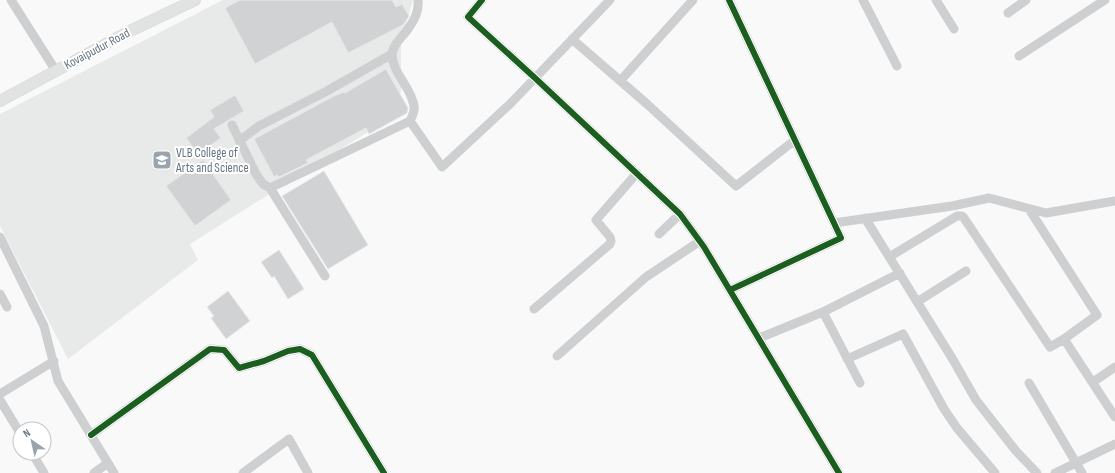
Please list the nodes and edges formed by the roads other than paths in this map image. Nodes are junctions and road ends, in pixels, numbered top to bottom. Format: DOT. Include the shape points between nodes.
graph roads {
  1 [pos="11,0"];
  2 [pos="195,0"];
  3 [pos="418,0"];
  4 [pos="482,0"];
  5 [pos="610,0"];
  6 [pos="693,0"];
  7 [pos="729,0"];
  8 [pos="864,0"];
  9 [pos="936,0"];
  10 [pos="1026,0"];
  11 [pos="1105,0"];
  12 [pos="1008,12"];
  13 [pos="954,29"];
  14 [pos="572,39"];
  15 [pos="392,54"];
  16 [pos="1019,56"];
  17 [pos="897,66"];
  18 [pos="56,71"];
  19 [pos="535,78"];
  20 [pos="620,81"];
  21 [pos="0,101"];
  22 [pos="410,121"];
  23 [pos="232,125"];
  24 [pos="795,140"];
  25 [pos="239,141"];
  26 [pos="637,173"];
  27 [pos="270,188"];
  28 [pos="1115,202"];
  29 [pos="1029,209"];
  30 [pos="680,214"];
  31 [pos="865,218"];
  32 [pos="834,223"];
  33 [pos="659,234"];
  34 [pos="0,237"];
  35 [pos="700,241"];
  36 [pos="889,257"];
  37 [pos="966,271"];
  38 [pos="900,274"];
  39 [pos="325,276"];
  40 [pos="730,290"];
  41 [pos="0,294"];
  42 [pos="917,302"];
  43 [pos="7,307"];
  44 [pos="534,309"];
  45 [pos="823,312"];
  46 [pos="759,338"];
  47 [pos="1064,339"];
  48 [pos="557,356"];
  49 [pos="847,359"];
  50 [pos="54,361"];
  51 [pos="1115,367"];
  52 [pos="1093,382"];
  53 [pos="860,383"];
  54 [pos="1029,383"];
  55 [pos="0,394"];
  56 [pos="0,400"];
  57 [pos="1115,417"];
  58 [pos="13,421"];
  59 [pos="91,435"];
  60 [pos="1115,444"];
  61 [pos="37,461"];
  62 [pos="108,463"];
  63 [pos="1076,463"];
  64 [pos="44,473"];
  65 [pos="94,473"];
  66 [pos="114,473"];
  67 [pos="243,473"];
  68 [pos="308,473"];
  69 [pos="384,473"];
  70 [pos="839,473"];
  71 [pos="995,473"];
  72 [pos="1037,473"];
  73 [pos="1055,473"];
  74 [pos="1082,473"];
  1 -- 18 [label="street"];
  2 -- 18 [label="main road, Kovaipudur Road"];
  3 -- 15 [label="street" via="416,16"];
  4 -- 19 [label="street" via="468,17"];
  5 -- 14 [label="street"];
  6 -- 20 [label="street"];
  7 -- 24 [label="street"];
  8 -- 17 [label="street"];
  9 -- 13 [label="street"];
  10 -- 12 [label="street"];
  11 -- 16 [label="street"];
  14 -- 19 [label="street"];
  14 -- 20 [label="street"];
  15 -- 22 [label="street" via="395,68 408,88 414,107"];
  15 -- 25 [label="street" via="259,126"];
  18 -- 21 [label="main road, Kovaipudur Road"];
  19 -- 22 [label="street" via="442,167"];
  19 -- 26 [label="street"];
  20 -- 24 [label="street" via="736,186"];
  22 -- 27 [label="street"];
  23 -- 25 [label="street"];
  24 -- 32 [label="street"];
  25 -- 27 [label="street" via="256,174 263,184"];
  26 -- 30 [label="street"];
  26 -- 44 [label="street" via="596,220 610,237 610,244"];
  27 -- 39 [label="street"];
  28 -- 29 [label="street" via="1046,213"];
  29 -- 31 [label="street" via="989,198 952,206"];
  29 -- 47 [label="street" via="1097,315"];
  30 -- 33 [label="street"];
  30 -- 35 [label="street"];
  31 -- 32 [label="street"];
  31 -- 36 [label="street"];
  32 -- 40 [label="street" via="841,238"];
  34 -- 50 [label="street" via="44,326"];
  35 -- 40 [label="street"];
  35 -- 48 [label="street" via="646,277"];
  36 -- 38 [label="street"];
  36 -- 47 [label="street" via="957,216 962,216 1050,347"];
  37 -- 42 [label="street"];
  38 -- 42 [label="street"];
  38 -- 45 [label="street"];
  40 -- 46 [label="street"];
  41 -- 43 [label="street"];
  42 -- 72 [label="street" via="976,400 1016,451"];
  45 -- 46 [label="street"];
  45 -- 49 [label="street"];
  46 -- 70 [label="street"];
  47 -- 52 [label="street"];
  49 -- 53 [label="street"];
  49 -- 71 [label="street" via="903,334 956,428"];
  50 -- 55 [label="street"];
  50 -- 59 [label="street" via="58,381"];
  51 -- 52 [label="street"];
  52 -- 57 [label="street"];
  54 -- 63 [label="street"];
  56 -- 58 [label="street"];
  59 -- 62 [label="street"];
  59 -- 69 [label="street" via="210,349 224,350 239,368 300,349 312,355"];
  60 -- 63 [label="street"];
  61 -- 64 [label="street"];
  62 -- 65 [label="street"];
  62 -- 66 [label="street"];
  63 -- 73 [label="street"];
  63 -- 74 [label="street"];
  67 -- 68 [label="street" via="290,439"];
}
